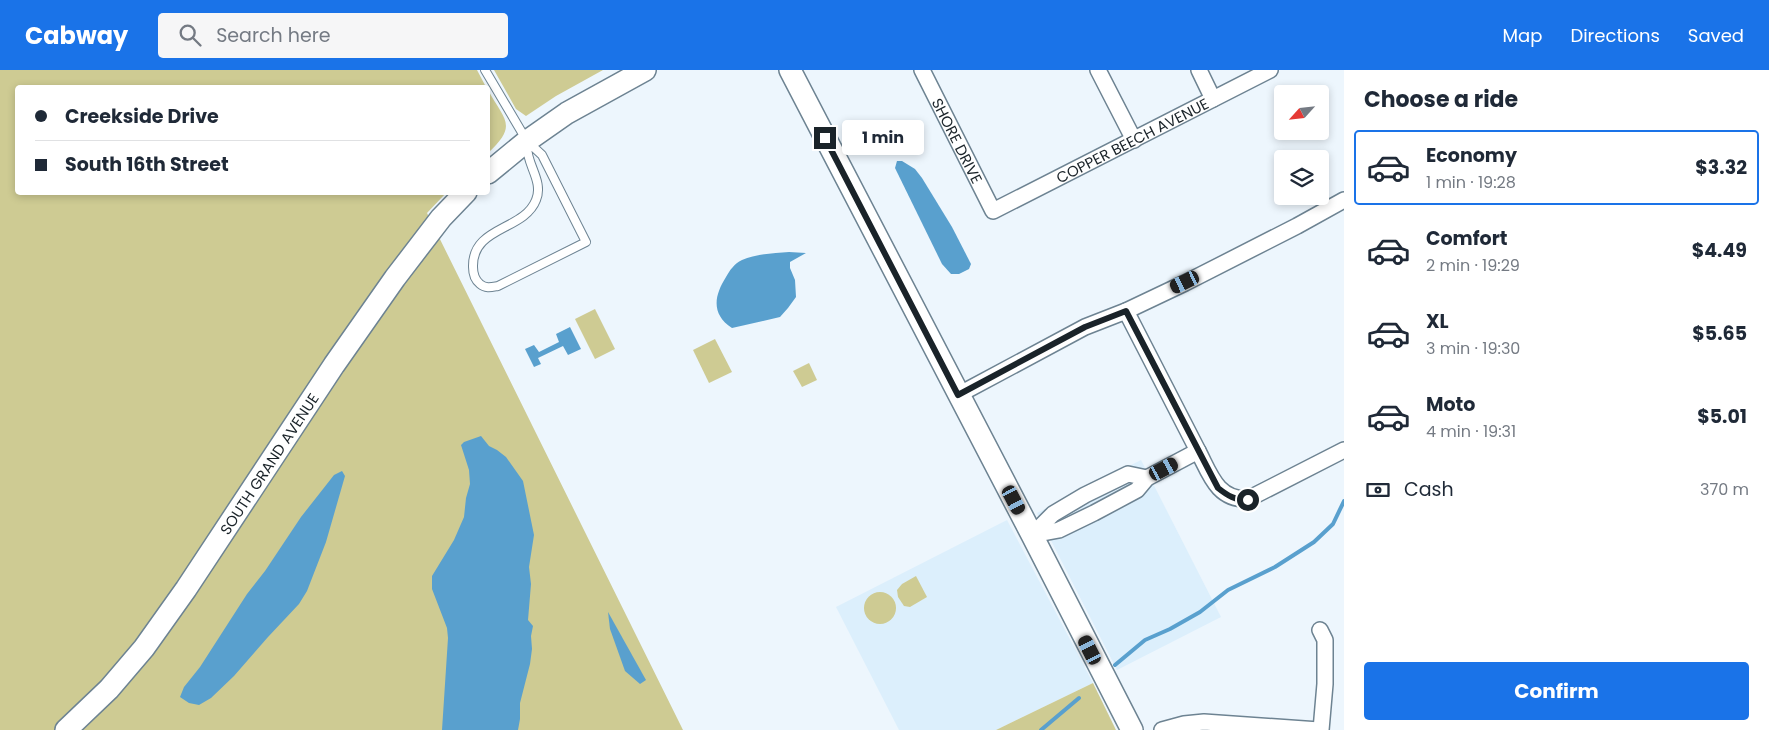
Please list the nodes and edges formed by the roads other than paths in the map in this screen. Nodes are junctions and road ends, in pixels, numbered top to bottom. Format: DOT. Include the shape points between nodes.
graph roads {
  1 [pos="485,70"];
  2 [pos="645,70"];
  3 [pos="790,70"];
  4 [pos="922,70"];
  5 [pos="1098,70"];
  6 [pos="1198,70"];
  7 [pos="1270,70"];
  8 [pos="1213,99"];
  9 [pos="1134,140"];
  10 [pos="527,141"];
  11 [pos="490,171"];
  12 [pos="463,195"];
  13 [pos="1344,200"];
  14 [pos="994,211"];
  15 [pos="1126,311"];
  16 [pos="958,395"];
  17 [pos="1198,451"];
  18 [pos="1340,452"];
  19 [pos="1147,478"];
  20 [pos="1085,495"];
  21 [pos="1094,512"];
  22 [pos="1032,535"];
  23 [pos="1320,630"];
  24 [pos="1224,726"];
  25 [pos="66,730"];
  26 [pos="1132,730"];
  27 [pos="1162,730"];
  28 [pos="1320,730"];
  1 -- 10 [label="lane"];
  2 -- 10 [label="street" via="567,113"];
  3 -- 16 [label="street"];
  4 -- 14 [label="street, SHORE DRIVE"];
  5 -- 9 [label="street"];
  6 -- 8 [label="street"];
  7 -- 8 [label="street, COPPER BEECH AVENUE"];
  8 -- 9 [label="street, COPPER BEECH AVENUE"];
  9 -- 14 [label="street, COPPER BEECH AVENUE"];
  10 -- 10 [label="lane" via="526,153 537,181 537,199 528,213 486,238 479,246 473,271 482,286 498,286 586,242 542,155"];
  10 -- 11 [label="street"];
  12 -- 25 [label="street, SOUTH GRAND AVENUE" via="441,218 395,278 144,648 109,689"];
  13 -- 15 [label="street"];
  15 -- 16 [label="street" via="1085,327"];
  15 -- 17 [label="street"];
  16 -- 22 [label="street"];
  17 -- 18 [label="street" via="1218,488 1238,500 1248,500"];
  17 -- 19 [label="street"];
  19 -- 20 [label="street" via="1128,474"];
  19 -- 21 [label="street" via="1137,490"];
  20 -- 21 [label="lane"];
  20 -- 22 [label="street" via="1052,514"];
  21 -- 22 [label="street" via="1059,530"];
  22 -- 26 [label="street"];
  23 -- 28 [label="street" via="1325,640 1326,684"];
  24 -- 27 [label="street" via="1204,722"];
  24 -- 28 [label="street"];
}
